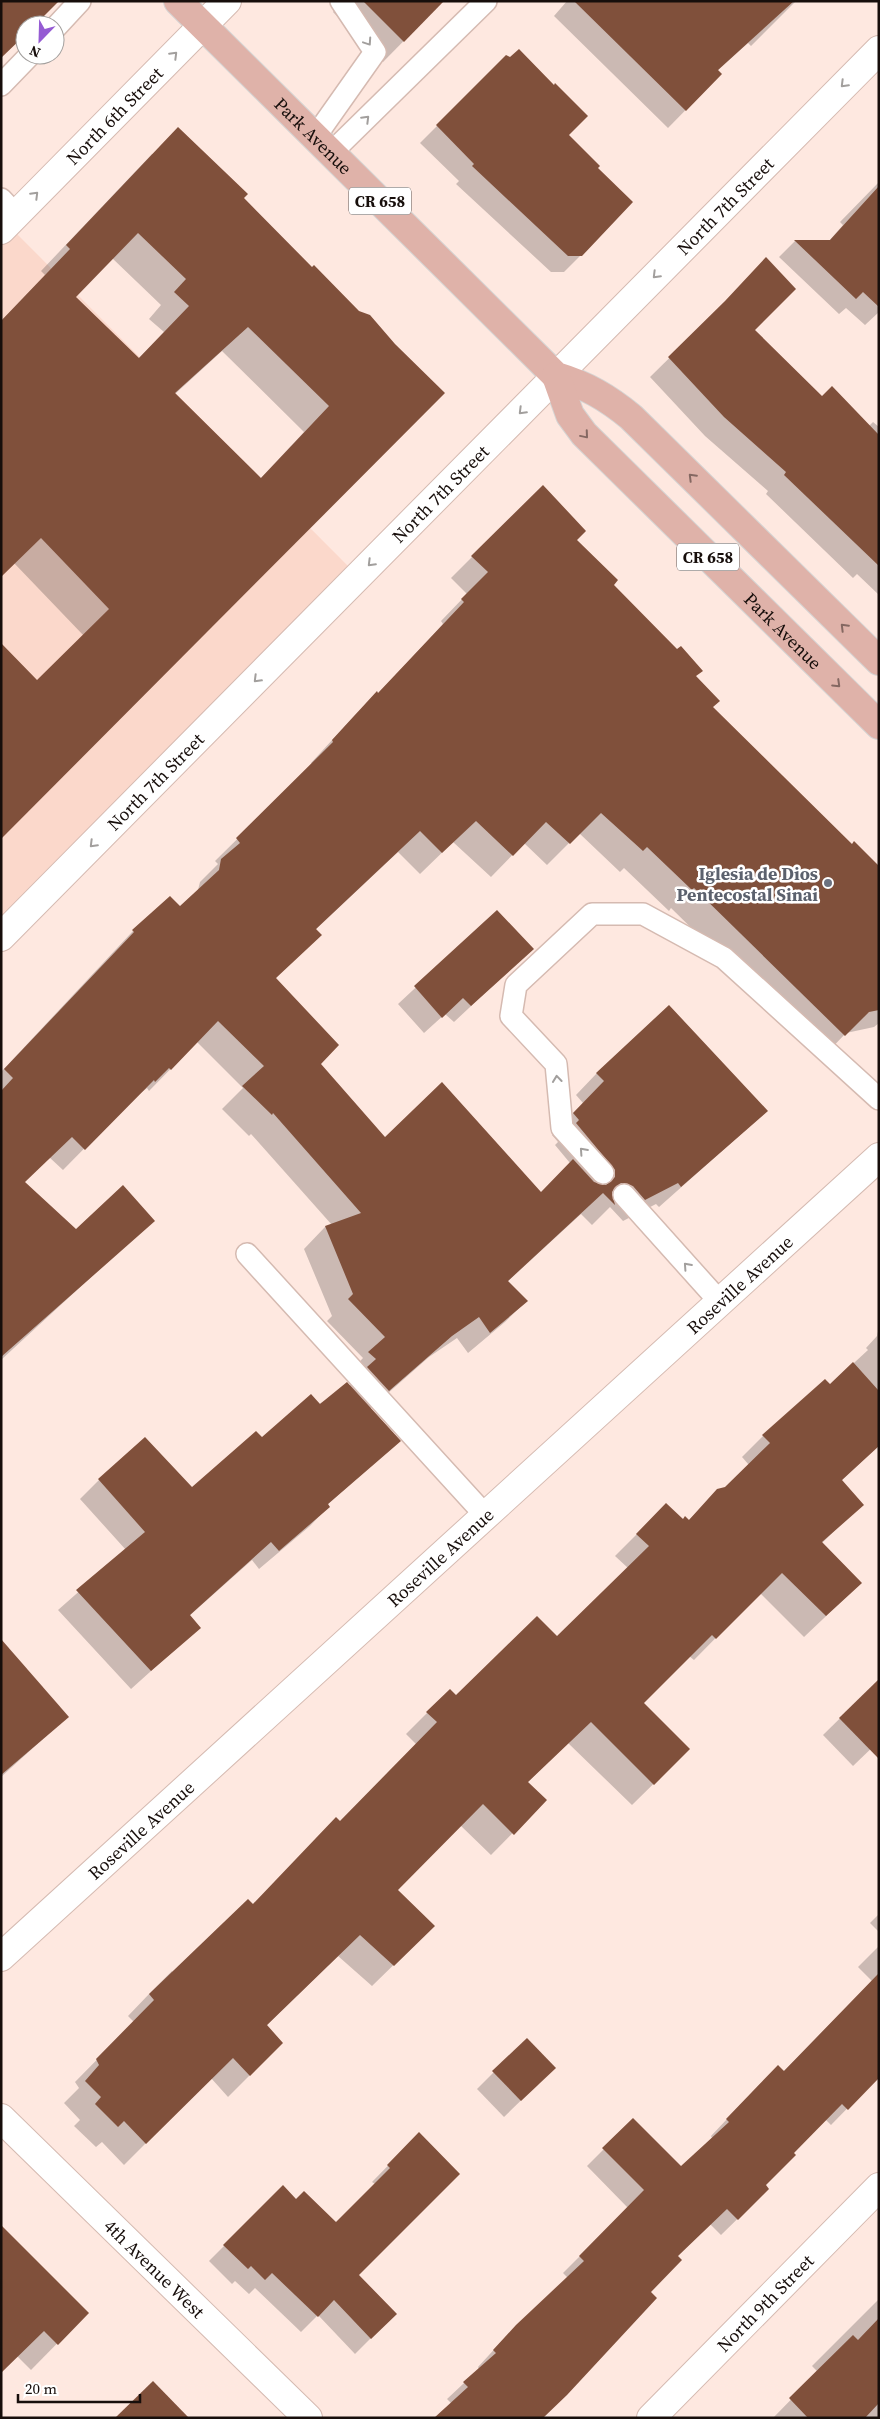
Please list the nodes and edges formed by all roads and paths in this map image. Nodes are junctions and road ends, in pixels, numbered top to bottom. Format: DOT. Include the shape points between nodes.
graph roads {
  1 [pos="80,1"];
  2 [pos="178,1"];
  3 [pos="227,1"];
  4 [pos="341,1"];
  5 [pos="486,1"];
  6 [pos="65,17"];
  7 [pos="203,26"];
  8 [pos="879,50"];
  9 [pos="20,65"];
  10 [pos="1,85"];
  11 [pos="323,145"];
  12 [pos="6,215"];
  13 [pos="556,376"];
  14 [pos="879,661"];
  15 [pos="879,725"];
  16 [pos="1,938"];
  17 [pos="879,1099"];
  18 [pos="879,1158"];
  19 [pos="603,1173"];
  20 [pos="624,1195"];
  21 [pos="247,1254"];
  22 [pos="720,1302"];
  23 [pos="486,1516"];
  24 [pos="1,1957"];
  25 [pos="1,2118"];
  26 [pos="879,2187"];
  27 [pos="308,2418"];
  28 [pos="651,2418"];
  1 -- 6 [label="lane"];
  2 -- 7 [label="main road, Park Avenue / CR 658"];
  3 -- 7 [label="street, North 6th Street"];
  4 -- 11 [label="lane, one-way" via="375,52"];
  11 -- 5 [label="lane, one-way"];
  7 -- 11 [label="main road, Park Avenue / CR 658"];
  12 -- 7 [label="street, North 6th Street, one-way"];
  8 -- 13 [label="street, North 7th Street, one-way"];
  9 -- 10 [label="lane"];
  11 -- 13 [label="main road, Park Avenue / CR 658"];
  14 -- 13 [label="main road, Park Avenue / CR 658, one-way" via="631,417 595,391"];
  13 -- 15 [label="main road, Park Avenue / CR 658, one-way" via="570,415 584,434"];
  13 -- 16 [label="street, North 7th Street, one-way"];
  19 -- 17 [label="lane, one-way" via="562,1128 556,1064 511,1016 516,984 592,914 644,914 724,958"];
  18 -- 22 [label="street, Roseville Avenue"];
  22 -- 20 [label="lane, one-way"];
  21 -- 23 [label="lane"];
  22 -- 23 [label="street, Roseville Avenue"];
  23 -- 24 [label="street, Roseville Avenue"];
  25 -- 27 [label="street, 4th Avenue West"];
  26 -- 28 [label="street, North 9th Street"];
}
